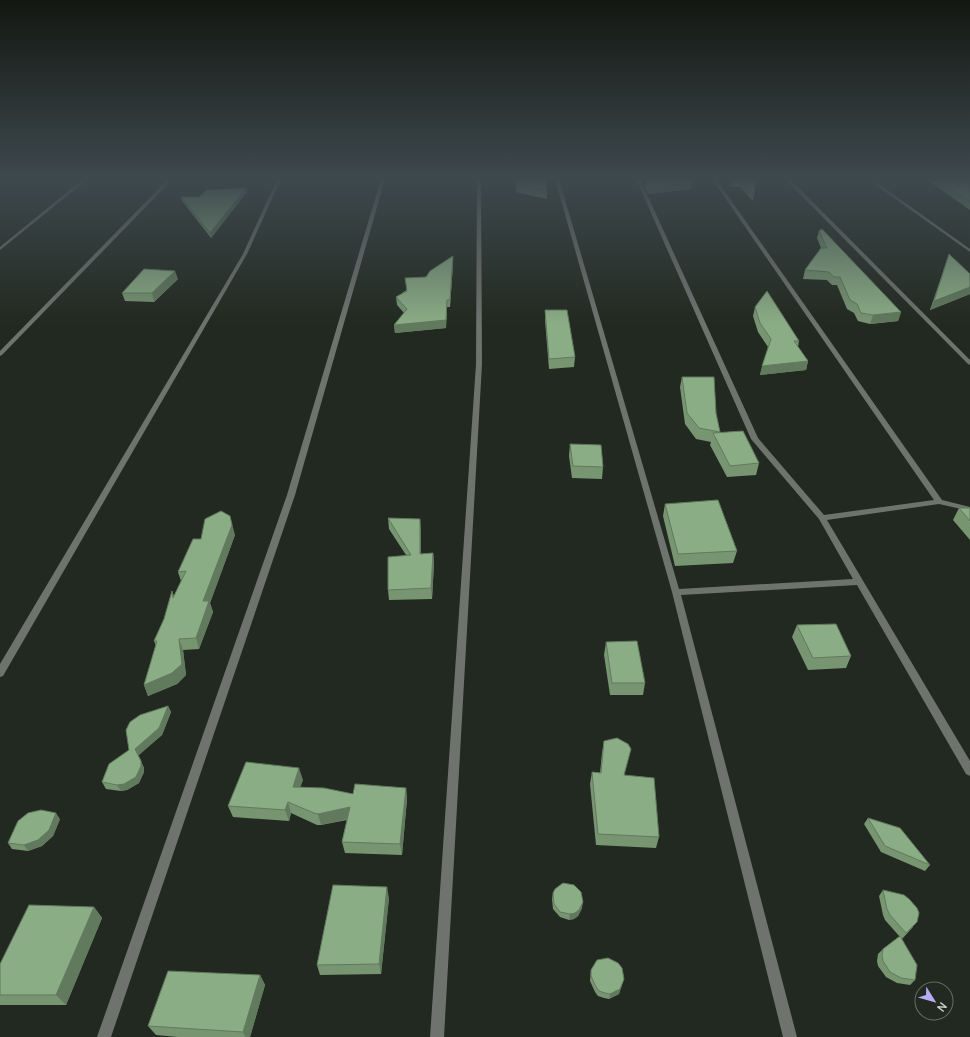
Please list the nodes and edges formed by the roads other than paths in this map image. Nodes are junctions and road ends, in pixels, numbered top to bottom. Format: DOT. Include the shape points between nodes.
graph roads {
  1 [pos="27,227"];
  2 [pos="124,227"];
  3 [pos="257,227"];
  4 [pos="370,227"];
  5 [pos="479,227"];
  6 [pos="571,227"];
  7 [pos="660,227"];
  8 [pos="748,227"];
  9 [pos="835,227"];
  10 [pos="937,227"];
  11 [pos="0,249"];
  12 [pos="970,251"];
  13 [pos="0,354"];
  14 [pos="970,363"];
  15 [pos="939,502"];
  16 [pos="970,509"];
  17 [pos="822,518"];
  18 [pos="860,582"];
  19 [pos="676,592"];
  20 [pos="0,673"];
  21 [pos="970,771"];
  22 [pos="104,1037"];
  23 [pos="437,1037"];
  24 [pos="790,1037"];
  1 -- 11 [label="street"];
  2 -- 13 [label="street"];
  3 -- 20 [label="street" via="245,254"];
  4 -- 22 [label="street" via="291,494"];
  5 -- 23 [label="street" via="479,364"];
  6 -- 19 [label="street"];
  7 -- 17 [label="street" via="755,439"];
  8 -- 15 [label="street"];
  9 -- 14 [label="street"];
  10 -- 12 [label="street"];
  15 -- 16 [label="street"];
  15 -- 17 [label="street"];
  17 -- 18 [label="street"];
  18 -- 19 [label="street"];
  18 -- 21 [label="street"];
  19 -- 24 [label="street"];
}
